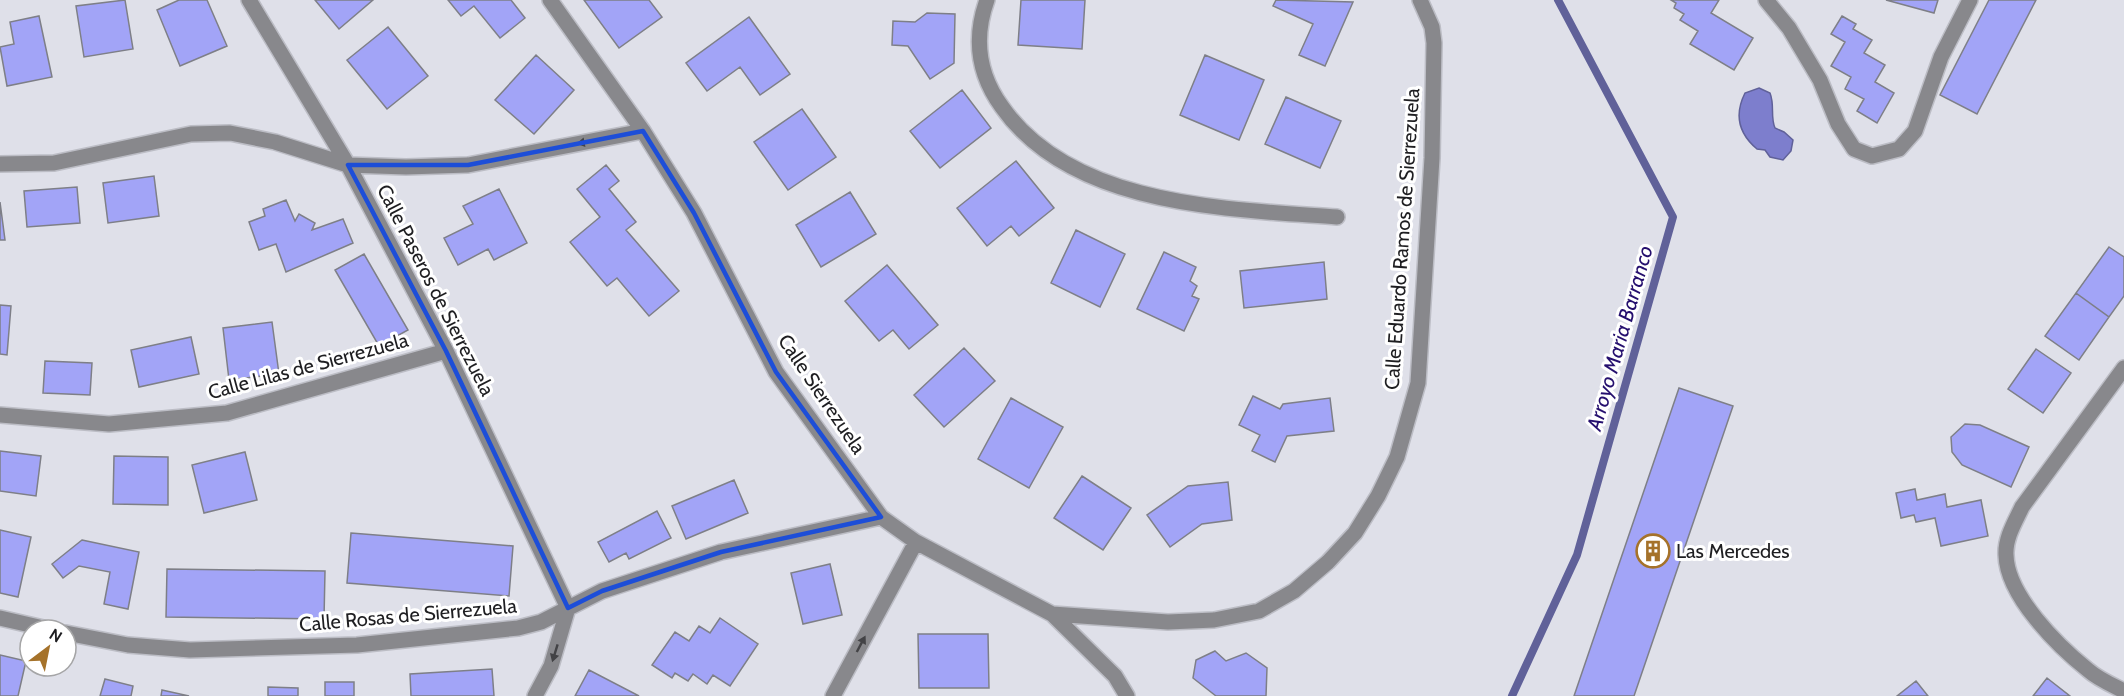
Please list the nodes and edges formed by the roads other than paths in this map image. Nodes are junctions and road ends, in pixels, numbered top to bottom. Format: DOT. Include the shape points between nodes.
graph roads {
  1 [pos="249,0"];
  2 [pos="550,0"];
  3 [pos="987,0"];
  4 [pos="1420,0"];
  5 [pos="1766,0"];
  6 [pos="1970,0"];
  7 [pos="643,131"];
  8 [pos="0,164"];
  9 [pos="348,165"];
  10 [pos="1337,217"];
  11 [pos="446,351"];
  12 [pos="2124,368"];
  13 [pos="0,415"];
  14 [pos="881,517"];
  15 [pos="916,542"];
  16 [pos="568,608"];
  17 [pos="1052,614"];
  18 [pos="0,618"];
  19 [pos="18,622"];
  20 [pos="78,635"];
  21 [pos="2124,691"];
  22 [pos="535,696"];
  23 [pos="833,696"];
  24 [pos="1127,696"];
  1 -- 9 [label="street, Calle Paseros de Sierrezuela"];
  2 -- 7 [label="street, Calle Sierrezuela"];
  3 -- 10 [label="street" via="978,35 980,62 989,89 1008,116 1056,156 1094,177 1164,199 1203,207"];
  4 -- 17 [label="street, Calle Eduardo Ramos de Sierrezuela" via="1432,27 1434,43 1432,158 1418,383 1397,457 1378,496 1355,533 1328,562 1294,591 1259,611 1214,620 1168,622"];
  5 -- 6 [label="street" via="1789,28 1820,80 1838,124 1854,149 1872,156 1899,149 1915,131 1941,57"];
  7 -- 9 [label="street, one-way" via="468,165"];
  7 -- 14 [label="street, Calle Sierrezuela" via="694,213 776,372"];
  8 -- 9 [label="street" via="54,163 191,134 230,133 275,142"];
  9 -- 11 [label="street, Calle Paseros de Sierrezuela"];
  11 -- 13 [label="street, Calle Lilas de Sierrezuela" via="227,413 109,424"];
  11 -- 16 [label="street, Calle Paseros de Sierrezuela"];
  12 -- 21 [label="street" via="2022,507 2011,529 2006,554 2009,573 2045,629 2089,672"];
  14 -- 15 [label="street, Calle Sierrezuela"];
  14 -- 16 [label="street, Calle Rosas de Sierrezuela" via="721,552 602,591"];
  15 -- 17 [label="street, Calle Sierrezuela"];
  23 -- 15 [label="street, one-way"];
  16 -- 20 [label="street, Calle Rosas de Sierrezuela" via="518,628 357,645 190,650 128,645"];
  16 -- 22 [label="street, one-way" via="551,666"];
  17 -- 24 [label="street, Calle Sierrezuela" via="1114,676"];
  18 -- 19 [label="street"];
}
